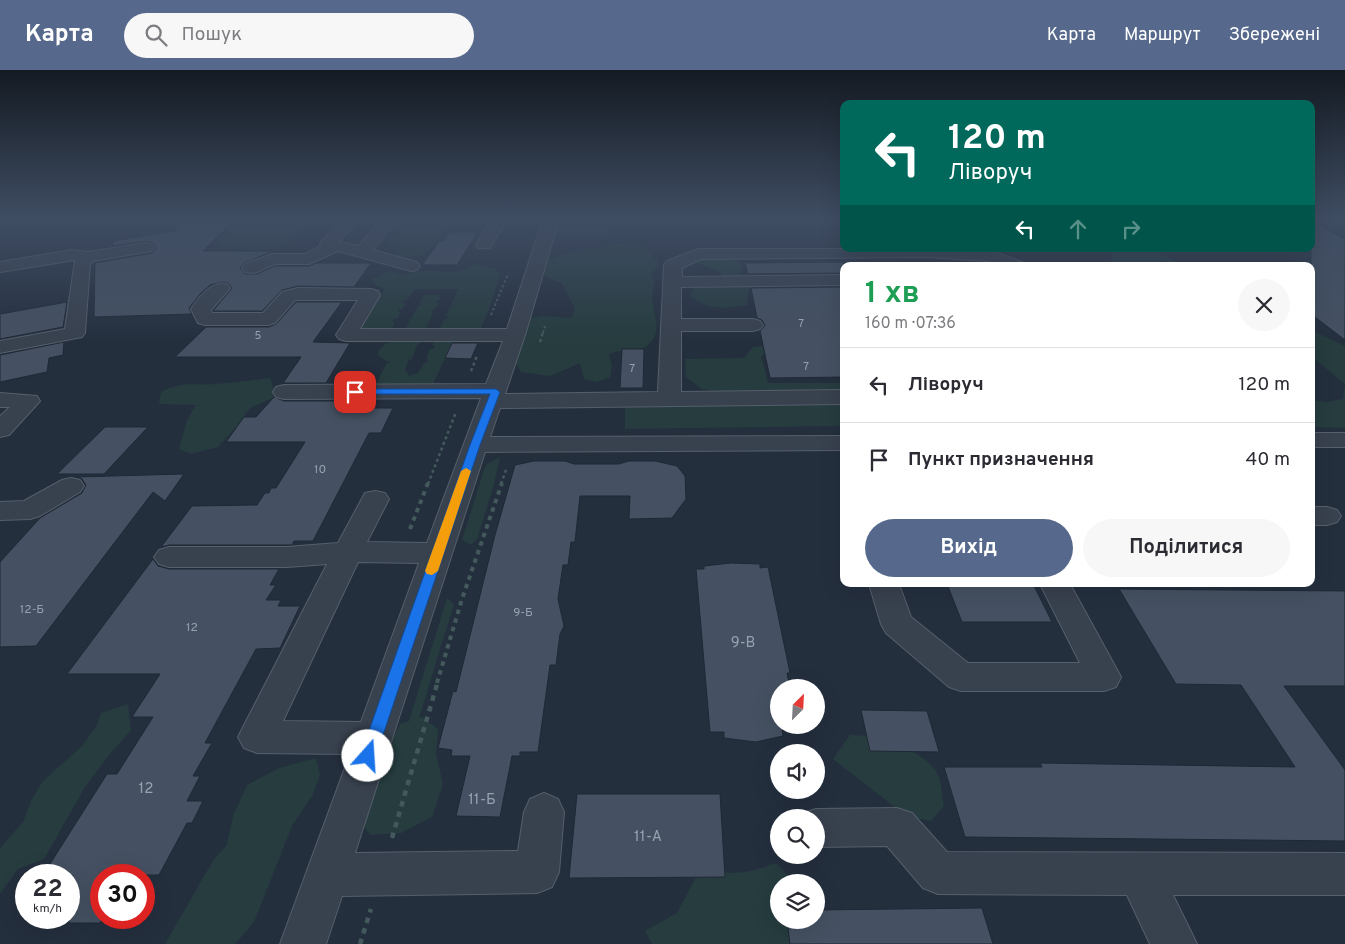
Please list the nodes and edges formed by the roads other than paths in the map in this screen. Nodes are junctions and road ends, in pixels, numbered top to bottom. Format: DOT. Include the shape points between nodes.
graph roads {
  1 [pos="43,260"];
  2 [pos="84,260"];
  3 [pos="270,260"];
  4 [pos="390,260"];
  5 [pos="538,260"];
  6 [pos="686,260"];
  7 [pos="411,266"];
  8 [pos="0,267"];
  9 [pos="251,268"];
  10 [pos="840,280"];
  11 [pos="673,282"];
  12 [pos="221,288"];
  13 [pos="671,325"];
  14 [pos="753,326"];
  15 [pos="515,335"];
  16 [pos="0,347"];
  17 [pos="284,392"];
  18 [pos="494,396"];
  19 [pos="840,397"];
  20 [pos="669,399"];
  21 [pos="0,400"];
  22 [pos="0,432"];
  23 [pos="1315,440"];
  24 [pos="1345,440"];
  25 [pos="0,444"];
  26 [pos="475,445"];
  27 [pos="840,448"];
  28 [pos="71,486"];
  29 [pos="375,499"];
  30 [pos="0,511"];
  31 [pos="348,552"];
  32 [pos="438,553"];
  33 [pos="169,557"];
  34 [pos="885,587"];
  35 [pos="1057,587"];
  36 [pos="374,738"];
  37 [pos="544,812"];
  38 [pos="825,828"];
  39 [pos="1139,874"];
  40 [pos="1345,874"];
  41 [pos="326,875"];
  42 [pos="303,944"];
  43 [pos="1174,944"];
  1 -- 8 [label="street"];
  2 -- 16 [label="street" via="75,333"];
  3 -- 9 [label="street"];
  4 -- 7 [label="street"];
  5 -- 15 [label="street"];
  6 -- 11 [label="street" via="673,266"];
  10 -- 11 [label="street"];
  11 -- 13 [label="street"];
  12 -- 15 [label="street" via="201,309 206,319 268,319 289,296 298,294 371,295 346,335"];
  13 -- 14 [label="street"];
  13 -- 20 [label="street"];
  15 -- 18 [label="street"];
  17 -- 18 [label="street"];
  18 -- 20 [label="street"];
  18 -- 26 [label="street"];
  19 -- 20 [label="street"];
  21 -- 22 [label="street" via="29,401"];
  22 -- 25 [label="street" via="6,438"];
  23 -- 24 [label="street"];
  26 -- 27 [label="street"];
  26 -- 32 [label="street"];
  28 -- 30 [label="street" via="30,510"];
  29 -- 31 [label="street"];
  31 -- 32 [label="street"];
  31 -- 33 [label="street" via="287,557"];
  31 -- 36 [label="street" via="257,737"];
  32 -- 36 [label="street"];
  34 -- 35 [label="street" via="897,624 961,677 1104,677"];
  36 -- 41 [label="street"];
  37 -- 41 [label="street" via="537,872"];
  38 -- 39 [label="street" via="897,827 938,873"];
  39 -- 40 [label="street"];
  39 -- 43 [label="street"];
  41 -- 42 [label="street"];
}
